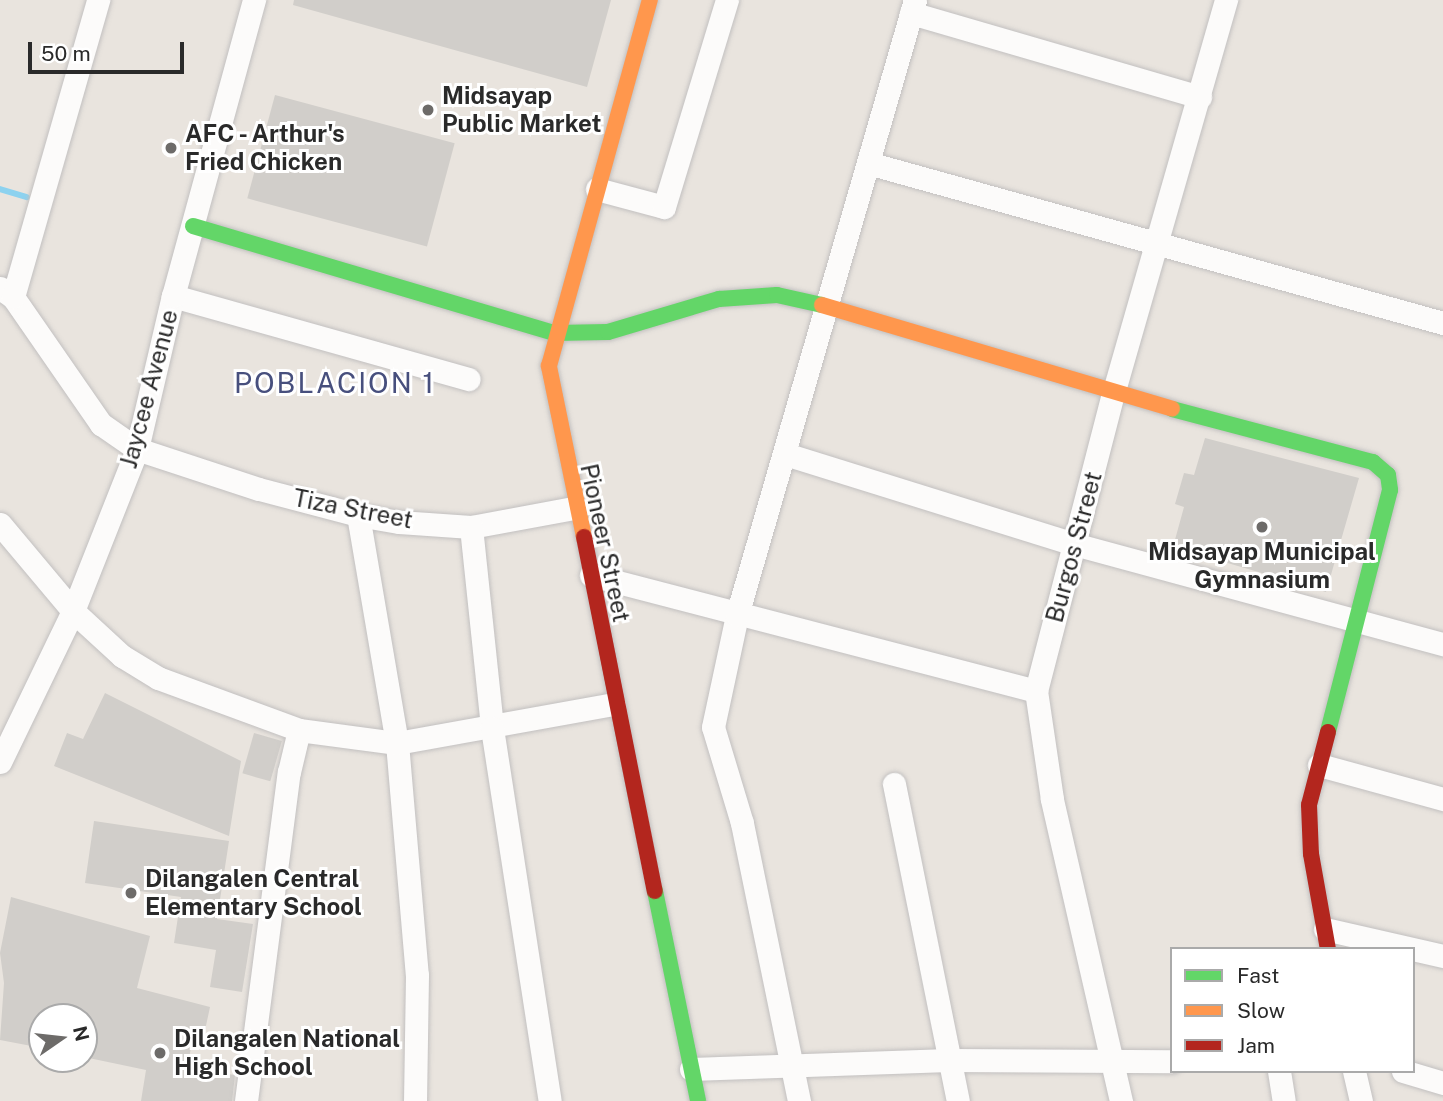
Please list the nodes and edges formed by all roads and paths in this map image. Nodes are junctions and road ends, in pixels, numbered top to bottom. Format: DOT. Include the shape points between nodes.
graph roads {
  1 [pos="98,0"];
  2 [pos="254,0"];
  3 [pos="650,0"];
  4 [pos="727,0"];
  5 [pos="1226,0"];
  6 [pos="913,7"];
  7 [pos="1200,97"];
  8 [pos="868,163"];
  9 [pos="597,189"];
  10 [pos="193,226"];
  11 [pos="1158,245"];
  12 [pos="7,293"];
  13 [pos="173,296"];
  14 [pos="827,305"];
  15 [pos="1443,323"];
  16 [pos="555,333"];
  17 [pos="469,379"];
  18 [pos="1114,394"];
  19 [pos="137,449"];
  20 [pos="785,454"];
  21 [pos="574,508"];
  22 [pos="358,515"];
  23 [pos="0,524"];
  24 [pos="471,527"];
  25 [pos="1074,544"];
  26 [pos="591,575"];
  27 [pos="73,611"];
  28 [pos="737,615"];
  29 [pos="1355,620"];
  30 [pos="1443,644"];
  31 [pos="1036,691"];
  32 [pos="614,704"];
  33 [pos="492,728"];
  34 [pos="299,730"];
  35 [pos="397,743"];
  36 [pos="0,762"];
  37 [pos="1319,765"];
  38 [pos="894,784"];
  39 [pos="1443,799"];
  40 [pos="1326,939"];
  41 [pos="1381,947"];
  42 [pos="1415,952"];
  43 [pos="1443,956"];
  44 [pos="949,1060"];
  45 [pos="1170,1061"];
  46 [pos="1112,1062"];
  47 [pos="792,1067"];
  48 [pos="691,1069"];
  49 [pos="1279,1073"];
  50 [pos="1354,1073"];
  51 [pos="1410,1073"];
  52 [pos="1443,1083"];
  53 [pos="246,1101"];
  54 [pos="415,1101"];
  55 [pos="550,1101"];
  56 [pos="698,1101"];
  57 [pos="799,1101"];
  58 [pos="958,1101"];
  59 [pos="1121,1101"];
  60 [pos="1284,1101"];
  61 [pos="1361,1101"];
  1 -- 12 [label="street"];
  2 -- 10 [label="street, Jaycee Avenue"];
  3 -- 9 [label="street, Pioneer Street"];
  4 -- 9 [label="street" via="664,207"];
  5 -- 7 [label="street, Burgos Street"];
  6 -- 7 [label="street"];
  6 -- 8 [label="street"];
  7 -- 11 [label="street, Burgos Street"];
  8 -- 11 [label="street"];
  8 -- 14 [label="street"];
  9 -- 16 [label="street, Pioneer Street"];
  10 -- 13 [label="street, Jaycee Avenue"];
  10 -- 16 [label="street"];
  11 -- 15 [label="street"];
  11 -- 18 [label="street, Burgos Street"];
  12 -- 19 [label="street, Tiza Street" via="101,425"];
  13 -- 17 [label="street"];
  13 -- 19 [label="street, Jaycee Avenue"];
  14 -- 16 [label="street" via="749,295 719,299 608,332"];
  14 -- 18 [label="street"];
  14 -- 20 [label="street"];
  16 -- 21 [label="street, Pioneer Street" via="550,387"];
  18 -- 25 [label="street, Burgos Street"];
  18 -- 29 [label="street" via="1373,463 1388,475 1390,490"];
  19 -- 22 [label="street, Tiza Street"];
  19 -- 27 [label="street, Jaycee Avenue"];
  20 -- 25 [label="street"];
  20 -- 28 [label="street"];
  21 -- 24 [label="street, Tiza Street"];
  21 -- 26 [label="street, Pioneer Street"];
  22 -- 24 [label="street, Tiza Street"];
  22 -- 35 [label="street"];
  23 -- 27 [label="street"];
  24 -- 33 [label="street"];
  25 -- 29 [label="street"];
  25 -- 31 [label="street, Burgos Street"];
  26 -- 28 [label="street"];
  26 -- 32 [label="street, Pioneer Street"];
  27 -- 34 [label="street" via="122,656 158,678"];
  27 -- 36 [label="street, Jaycee Avenue"];
  28 -- 31 [label="street"];
  28 -- 47 [label="street" via="713,727 742,823"];
  29 -- 30 [label="street"];
  29 -- 37 [label="street"];
  31 -- 46 [label="street, Burgos Street" via="1052,799"];
  32 -- 33 [label="street"];
  32 -- 48 [label="street, Pioneer Street"];
  33 -- 35 [label="street"];
  33 -- 55 [label="street"];
  34 -- 35 [label="street"];
  34 -- 53 [label="street" via="289,772"];
  35 -- 54 [label="street" via="417,975"];
  37 -- 39 [label="street"];
  37 -- 40 [label="street" via="1309,827"];
  38 -- 44 [label="street"];
  40 -- 41 [label="street"];
  42 -- 43 [label="street"];
  44 -- 46 [label="street"];
  44 -- 47 [label="street"];
  44 -- 58 [label="street"];
  45 -- 46 [label="street"];
  46 -- 59 [label="street, Burgos Street"];
  47 -- 48 [label="street"];
  47 -- 57 [label="street"];
  48 -- 56 [label="street, Pioneer Street"];
  49 -- 60 [label="street"];
  50 -- 61 [label="street"];
  51 -- 52 [label="street"];
}
